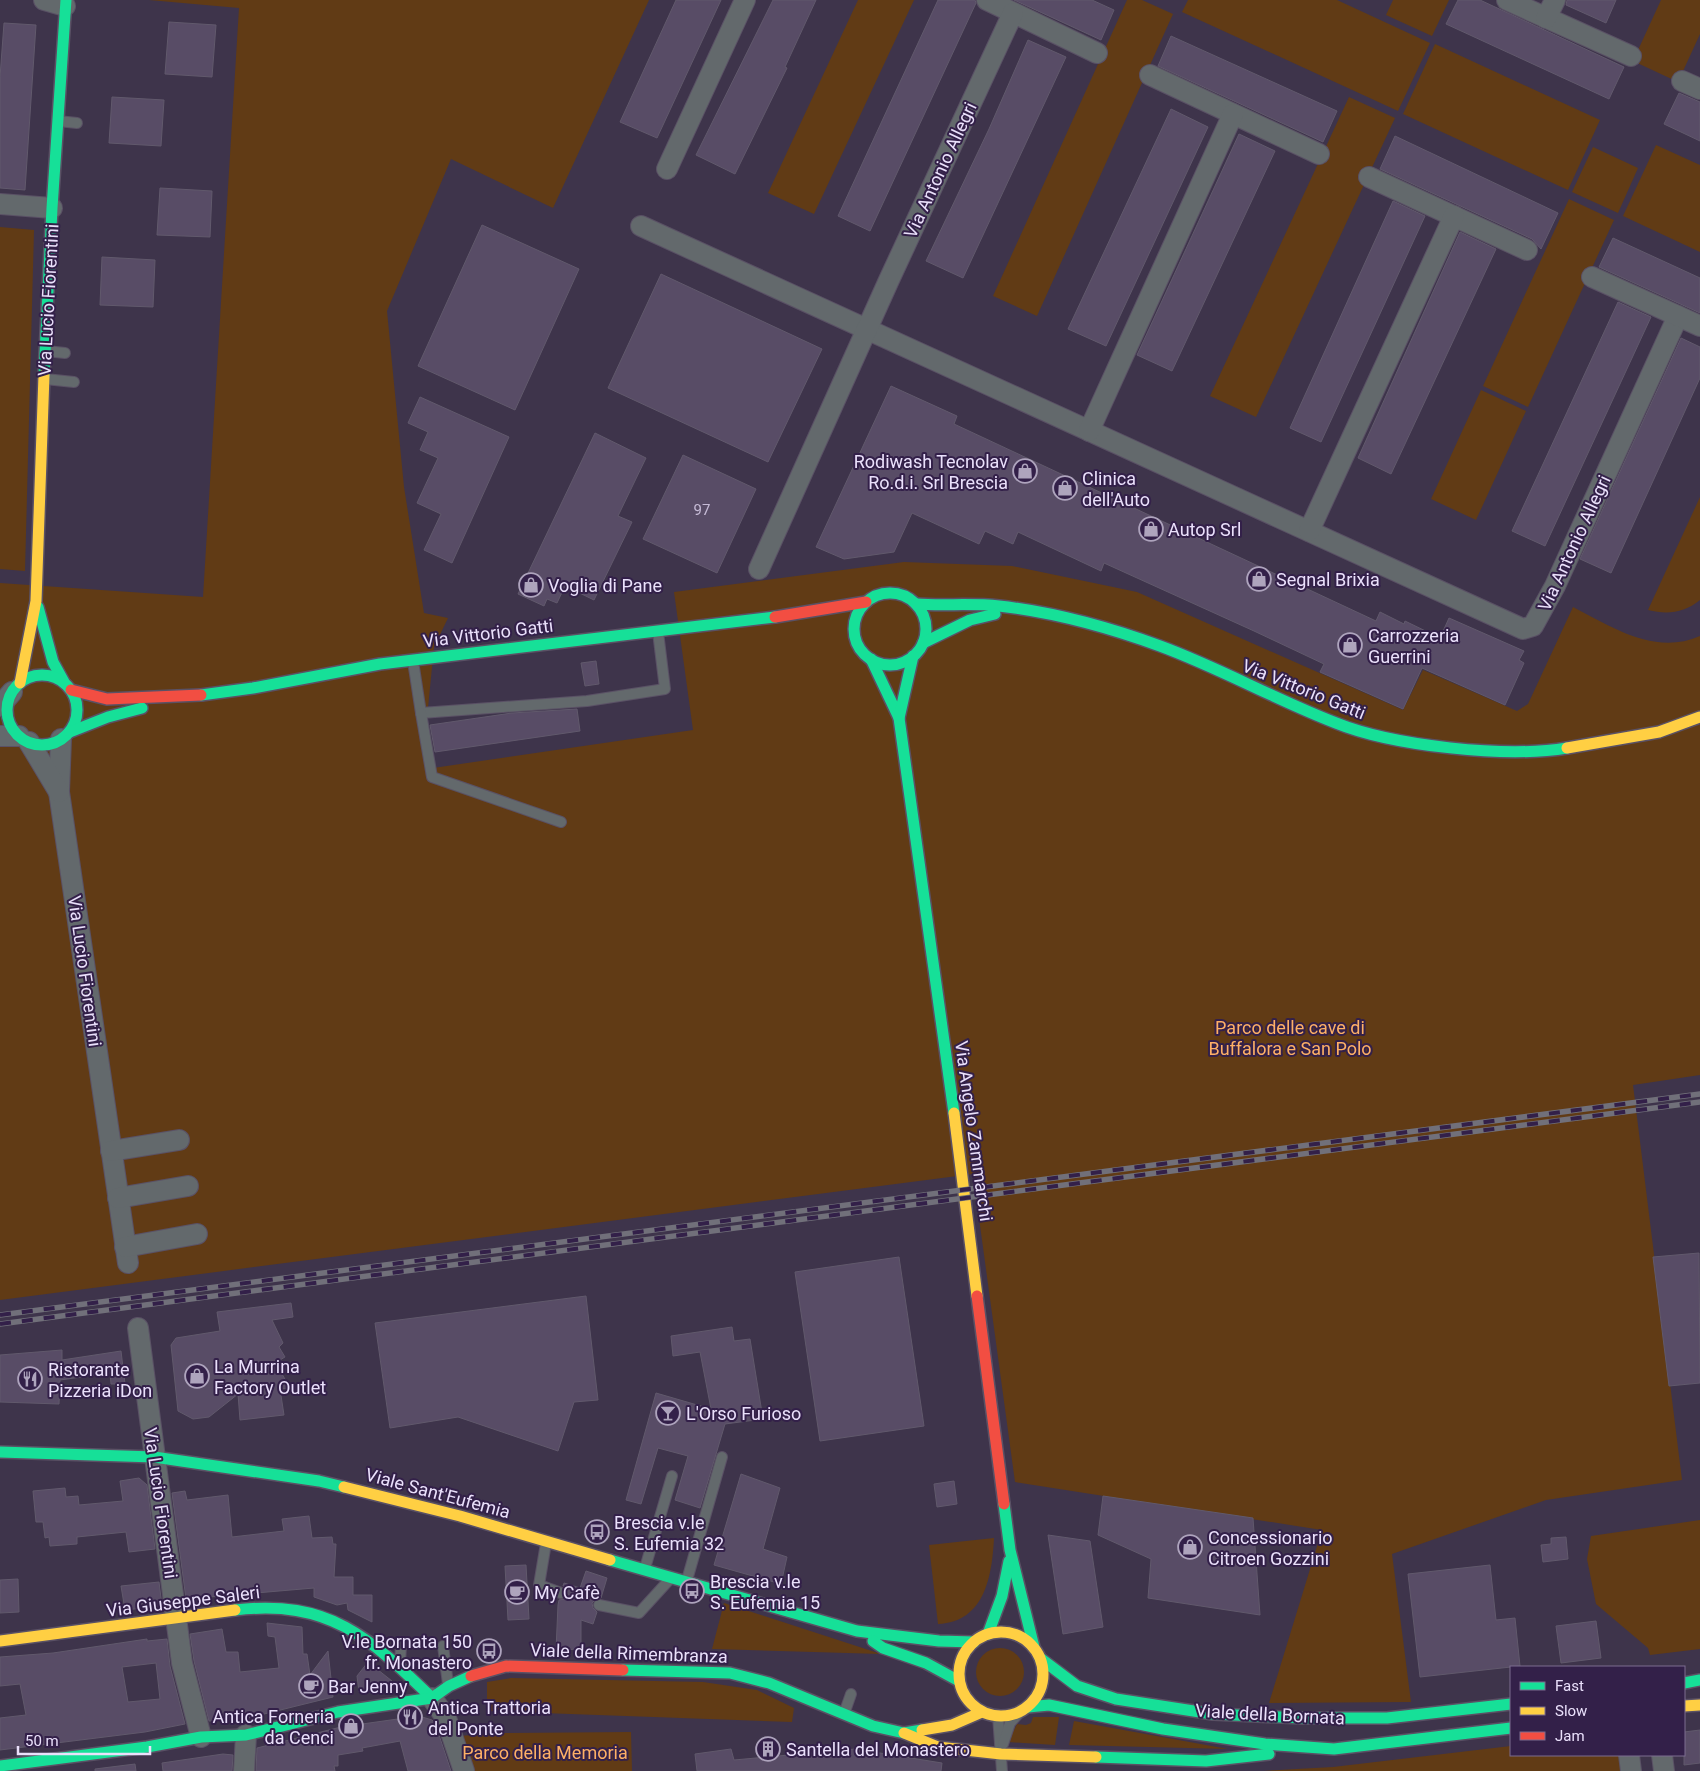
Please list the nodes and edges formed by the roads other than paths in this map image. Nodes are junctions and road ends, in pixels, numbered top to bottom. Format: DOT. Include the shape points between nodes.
graph roads {
  1 [pos="44,0"];
  2 [pos="745,0"];
  3 [pos="987,0"];
  4 [pos="1506,0"];
  5 [pos="1555,0"];
  6 [pos="66,3"];
  7 [pos="1013,13"];
  8 [pos="1546,18"];
  9 [pos="1098,53"];
  10 [pos="1632,56"];
  11 [pos="1150,75"];
  12 [pos="1233,114"];
  13 [pos="58,121"];
  14 [pos="77,123"];
  15 [pos="1319,154"];
  16 [pos="667,169"];
  17 [pos="1369,177"];
  18 [pos="0,204"];
  19 [pos="52,208"];
  20 [pos="1454,216"];
  21 [pos="641,226"];
  22 [pos="1527,250"];
  23 [pos="1592,277"];
  24 [pos="1678,316"];
  25 [pos="1700,326"];
  26 [pos="867,329"];
  27 [pos="46,351"];
  28 [pos="65,353"];
  29 [pos="44,379"];
  30 [pos="74,382"];
  31 [pos="1089,431"];
  32 [pos="1309,531"];
  33 [pos="759,569"];
  34 [pos="36,601"];
  35 [pos="866,602"];
  36 [pos="916,604"];
  37 [pos="1021,611"];
  38 [pos="798,614"];
  39 [pos="823,620"];
  40 [pos="843,630"];
  41 [pos="658,632"];
  42 [pos="855,638"];
  43 [pos="923,644"];
  44 [pos="913,656"];
  45 [pos="871,659"];
  46 [pos="413,660"];
  47 [pos="68,686"];
  48 [pos="11,694"];
  49 [pos="182,697"];
  50 [pos="421,713"];
  51 [pos="1700,717"];
  52 [pos="899,718"];
  53 [pos="65,736"];
  54 [pos="16,738"];
  55 [pos="59,792"];
  56 [pos="561,822"];
  57 [pos="179,1140"];
  58 [pos="111,1151"];
  59 [pos="188,1186"];
  60 [pos="118,1198"];
  61 [pos="197,1234"];
  62 [pos="138,1328"];
  63 [pos="0,1452"];
  64 [pos="154,1457"];
  65 [pos="722,1457"];
  66 [pos="672,1476"];
  67 [pos="547,1540"];
  68 [pos="1010,1550"];
  69 [pos="645,1568"];
  70 [pos="672,1576"];
  71 [pos="687,1580"];
  72 [pos="561,1593"];
  73 [pos="599,1605"];
  74 [pos="178,1620"];
  75 [pos="857,1631"];
  76 [pos="988,1634"];
  77 [pos="0,1641"];
  78 [pos="974,1642"];
  79 [pos="402,1645"];
  80 [pos="442,1646"];
  81 [pos="1034,1647"];
  82 [pos="1040,1658"];
  83 [pos="400,1667"];
  84 [pos="1700,1680"];
  85 [pos="1685,1683"];
  86 [pos="449,1686"];
  87 [pos="959,1691"];
  88 [pos="851,1694"];
  89 [pos="432,1698"];
  90 [pos="1510,1704"];
  91 [pos="1700,1705"];
  92 [pos="1685,1706"];
  93 [pos="827,1707"];
  94 [pos="1024,1709"];
  95 [pos="982,1712"];
  96 [pos="844,1714"];
  97 [pos="998,1716"];
  98 [pos="945,1717"];
  99 [pos="938,1727"];
  100 [pos="1510,1728"];
  101 [pos="904,1733"];
  102 [pos="246,1735"];
  103 [pos="201,1737"];
  104 [pos="1327,1747"];
  105 [pos="1001,1754"];
  106 [pos="1629,1756"];
  107 [pos="1662,1756"];
  108 [pos="0,1766"];
  109 [pos="244,1771"];
  110 [pos="464,1771"];
  111 [pos="1002,1771"];
  112 [pos="1631,1771"];
  113 [pos="1664,1771"];
  1 -- 6 [label="street"];
  2 -- 16 [label="street"];
  3 -- 7 [label="street"];
  4 -- 8 [label="street"];
  5 -- 8 [label="street"];
  6 -- 13 [label="street, Via Lucio Fiorentini"];
  7 -- 9 [label="street"];
  7 -- 26 [label="street, Via Antonio Allegri"];
  8 -- 10 [label="street"];
  11 -- 12 [label="street"];
  12 -- 15 [label="street"];
  12 -- 31 [label="street"];
  13 -- 14 [label="lane"];
  13 -- 19 [label="street, Via Lucio Fiorentini"];
  17 -- 20 [label="street"];
  18 -- 19 [label="street"];
  19 -- 27 [label="street, Via Lucio Fiorentini"];
  20 -- 22 [label="street"];
  20 -- 32 [label="street"];
  21 -- 26 [label="street, Via Antonio Allegri"];
  23 -- 24 [label="street"];
  24 -- 25 [label="street"];
  24 -- 32 [label="street, Via Antonio Allegri" via="1533,626 1517,628"];
  26 -- 31 [label="street, Via Antonio Allegri"];
  26 -- 33 [label="street, Via Antonio Allegri"];
  27 -- 28 [label="lane"];
  27 -- 29 [label="street, Via Lucio Fiorentini"];
  29 -- 30 [label="lane"];
  29 -- 34 [label="street, Via Lucio Fiorentini" via="42,528"];
  31 -- 32 [label="street, Via Antonio Allegri"];
  34 -- 47 [label="street, Via Lucio Fiorentini" via="53,662"];
  34 -- 48 [label="street, Via Lucio Fiorentini"];
  35 -- 36 [label="street, Via Vittorio Gatti" via="873,596 892,592"];
  35 -- 38 [label="street, Via Vittorio Gatti"];
  35 -- 42 [label="street" via="854,622"];
  36 -- 37 [label="street, Via Vittorio Gatti" via="998,606"];
  36 -- 43 [label="street" via="922,610 926,627"];
  37 -- 43 [label="street, Via Vittorio Gatti" via="970,620"];
  37 -- 51 [label="street, Via Vittorio Gatti" via="1078,620 1109,629 1160,646 1337,724 1434,746 1507,751 1553,750 1659,732"];
  38 -- 39 [label="street, Via Vittorio Gatti"];
  38 -- 41 [label="street, Via Vittorio Gatti"];
  40 -- 42 [label="street"];
  41 -- 46 [label="street, Via Vittorio Gatti"];
  41 -- 50 [label="lane" via="665,689 586,701"];
  42 -- 45 [label="street" via="859,648"];
  43 -- 44 [label="street, Via Vittorio Gatti"];
  44 -- 45 [label="street, Via Vittorio Gatti" via="888,665"];
  44 -- 52 [label="street, Via Angelo Zammarchi"];
  45 -- 52 [label="street, Via Angelo Zammarchi"];
  46 -- 49 [label="street, Via Vittorio Gatti"];
  46 -- 50 [label="lane"];
  47 -- 48 [label="street" via="53,676 42,675 30,677"];
  47 -- 49 [label="street, Via Vittorio Gatti" via="107,699"];
  47 -- 53 [label="street" via="78,711"];
  48 -- 54 [label="street" via="8,715"];
  49 -- 53 [label="street, Via Vittorio Gatti" via="108,717"];
  50 -- 56 [label="lane" via="432,777"];
  52 -- 68 [label="street, Via Angelo Zammarchi"];
  53 -- 54 [label="street" via="45,744"];
  53 -- 55 [label="street, Via Lucio Fiorentini"];
  54 -- 55 [label="street, Via Lucio Fiorentini"];
  55 -- 58 [label="street, Via Lucio Fiorentini"];
  57 -- 58 [label="street"];
  58 -- 60 [label="street, Via Lucio Fiorentini"];
  59 -- 60 [label="street"];
  60 -- 61 [label="street, Via Lucio Fiorentini" via="126,1255"];
  62 -- 64 [label="street, Via Lucio Fiorentini"];
  63 -- 64 [label="street, Viale Sant'Eufemia"];
  64 -- 67 [label="street, Viale Sant'Eufemia" via="320,1481"];
  64 -- 74 [label="street, Via Lucio Fiorentini"];
  65 -- 71 [label="lane"];
  66 -- 69 [label="lane"];
  67 -- 69 [label="street, Viale Sant'Eufemia"];
  67 -- 72 [label="lane" via="539,1585"];
  68 -- 76 [label="street, Via Angelo Zammarchi" via="1004,1587"];
  68 -- 81 [label="street, Via Angelo Zammarchi"];
  69 -- 70 [label="street, Viale Sant'Eufemia"];
  70 -- 71 [label="street, Viale Sant'Eufemia"];
  70 -- 73 [label="lane" via="639,1613"];
  71 -- 75 [label="street, Viale Sant'Eufemia"];
  74 -- 77 [label="street, Via Giuseppe Saleri"];
  74 -- 83 [label="street, Via Giuseppe Saleri" via="253,1606 312,1612 366,1639"];
  74 -- 103 [label="street, Via Lucio Fiorentini" via="182,1663"];
  75 -- 78 [label="street, Viale Sant'Eufemia"];
  75 -- 87 [label="street, Viale Sant'Eufemia" via="883,1648 926,1663"];
  76 -- 78 [label="street, Viale della Bornata"];
  76 -- 81 [label="street, Viale della Bornata" via="1013,1634"];
  78 -- 87 [label="street, Viale della Bornata" via="960,1664"];
  79 -- 83 [label="lane"];
  80 -- 86 [label="lane"];
  81 -- 82 [label="street, Viale della Bornata"];
  82 -- 90 [label="street, Viale della Bornata" via="1078,1686 1100,1694 1213,1714 1387,1718"];
  82 -- 94 [label="street, Viale della Bornata" via="1042,1684 1034,1700"];
  83 -- 89 [label="street, Via Giuseppe Saleri"];
  84 -- 85 [label="street"];
  86 -- 89 [label="street, Viale della Rimembranza"];
  86 -- 93 [label="street, Viale della Rimembranza" via="475,1674 506,1666 730,1673 769,1683"];
  87 -- 95 [label="street, Viale della Bornata"];
  88 -- 96 [label="lane"];
  89 -- 102 [label="street" via="347,1710"];
  89 -- 110 [label="street" via="446,1718"];
  91 -- 92 [label="street"];
  93 -- 96 [label="street, Viale della Bornata"];
  94 -- 97 [label="street, Viale della Bornata"];
  94 -- 104 [label="street, Viale della Bornata" via="1049,1705 1163,1729 1265,1744"];
  94 -- 105 [label="lane" via="1010,1723"];
  95 -- 97 [label="street, Viale della Bornata"];
  95 -- 99 [label="street, Viale della Bornata" via="952,1725"];
  96 -- 101 [label="street, Viale della Bornata" via="873,1726"];
  97 -- 105 [label="lane"];
  98 -- 99 [label="street"];
  99 -- 101 [label="street, Viale della Bornata"];
  100 -- 104 [label="street, Viale della Bornata" via="1334,1749"];
  101 -- 105 [label="street, Viale della Bornata" via="938,1747"];
  102 -- 103 [label="street"];
  102 -- 109 [label="street"];
  103 -- 108 [label="street"];
  104 -- 105 [label="street, Viale della Bornata" via="1206,1761"];
  105 -- 111 [label="lane"];
  106 -- 112 [label="street"];
  107 -- 113 [label="street"];
}
